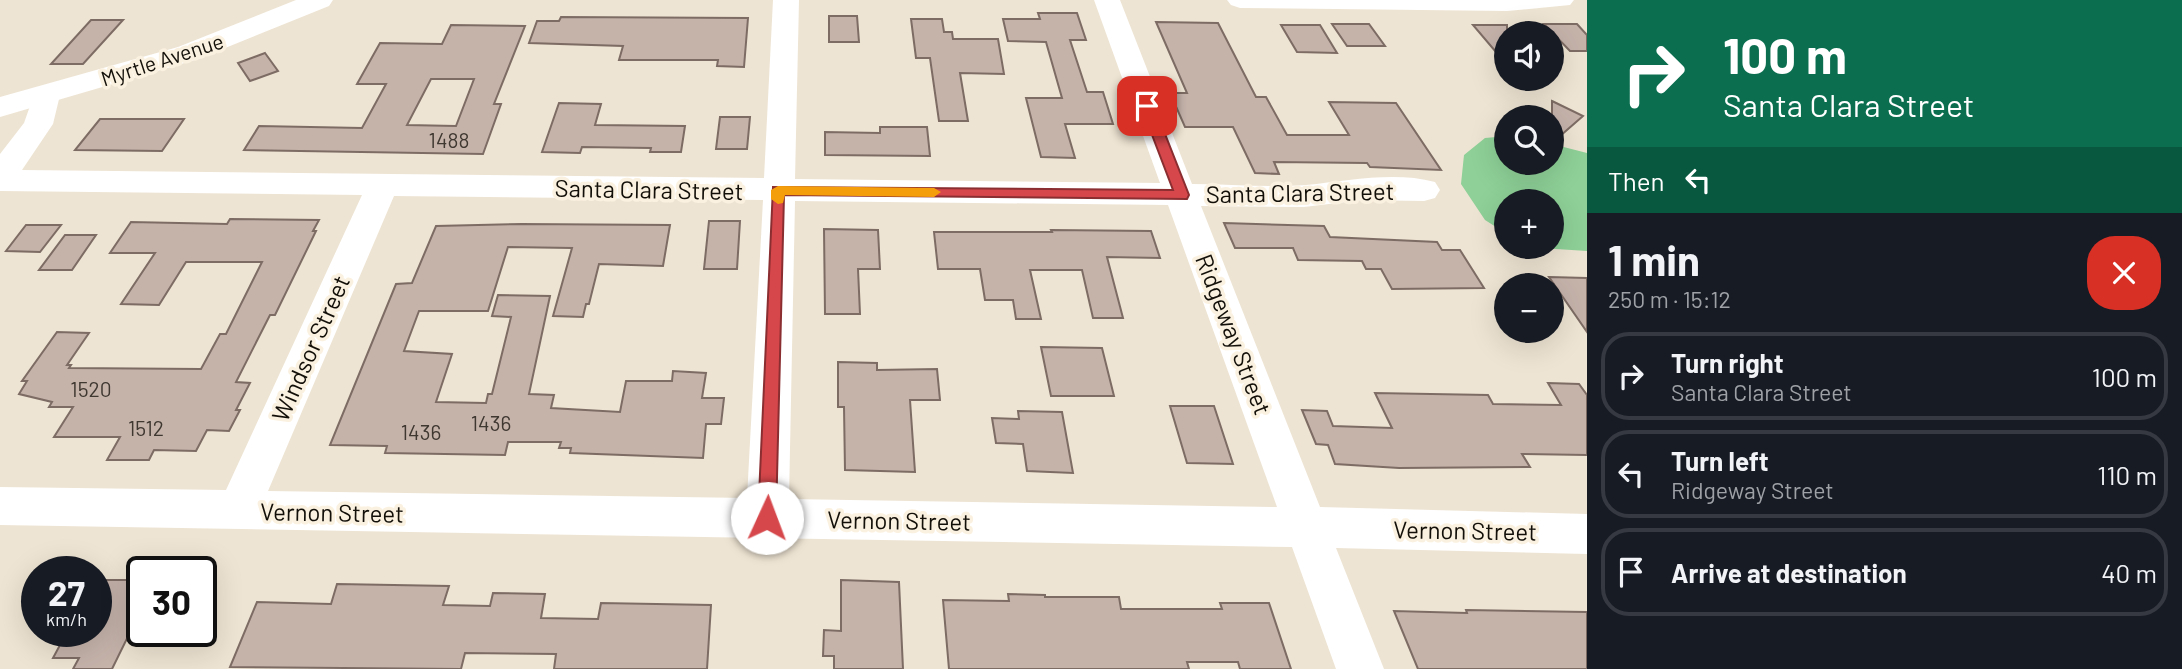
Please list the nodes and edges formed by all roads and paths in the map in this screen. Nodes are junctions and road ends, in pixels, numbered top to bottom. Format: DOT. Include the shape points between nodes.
graph roads {
  1 [pos="320,0"];
  2 [pos="786,0"];
  3 [pos="1107,0"];
  4 [pos="1240,0"];
  5 [pos="1561,0"];
  6 [pos="46,95"];
  7 [pos="0,107"];
  8 [pos="0,178"];
  9 [pos="382,186"];
  10 [pos="778,190"];
  11 [pos="1424,190"];
  12 [pos="1182,195"];
  13 [pos="0,506"];
  14 [pos="238,510"];
  15 [pos="767,518"];
  16 [pos="1307,527"];
  17 [pos="1587,534"];
  18 [pos="1360,669"];
  1 -- 6 [label="main road, Myrtle Avenue" via="188,53"];
  2 -- 10 [label="street"];
  3 -- 12 [label="street, Ridgeway Street"];
  4 -- 5 [label="street"];
  6 -- 7 [label="main road, Myrtle Avenue"];
  6 -- 8 [label="street" via="38,124"];
  8 -- 9 [label="street, Santa Clara Street"];
  9 -- 10 [label="street, Santa Clara Street"];
  9 -- 14 [label="street, Windsor Street"];
  10 -- 12 [label="street, Santa Clara Street"];
  10 -- 15 [label="street"];
  11 -- 12 [label="street, Santa Clara Street" via="1362,189 1304,196"];
  12 -- 16 [label="street, Ridgeway Street"];
  13 -- 14 [label="street, Vernon Street"];
  14 -- 15 [label="street, Vernon Street"];
  15 -- 16 [label="street, Vernon Street"];
  16 -- 17 [label="street, Vernon Street"];
  16 -- 18 [label="street, Ridgeway Street"];
}
